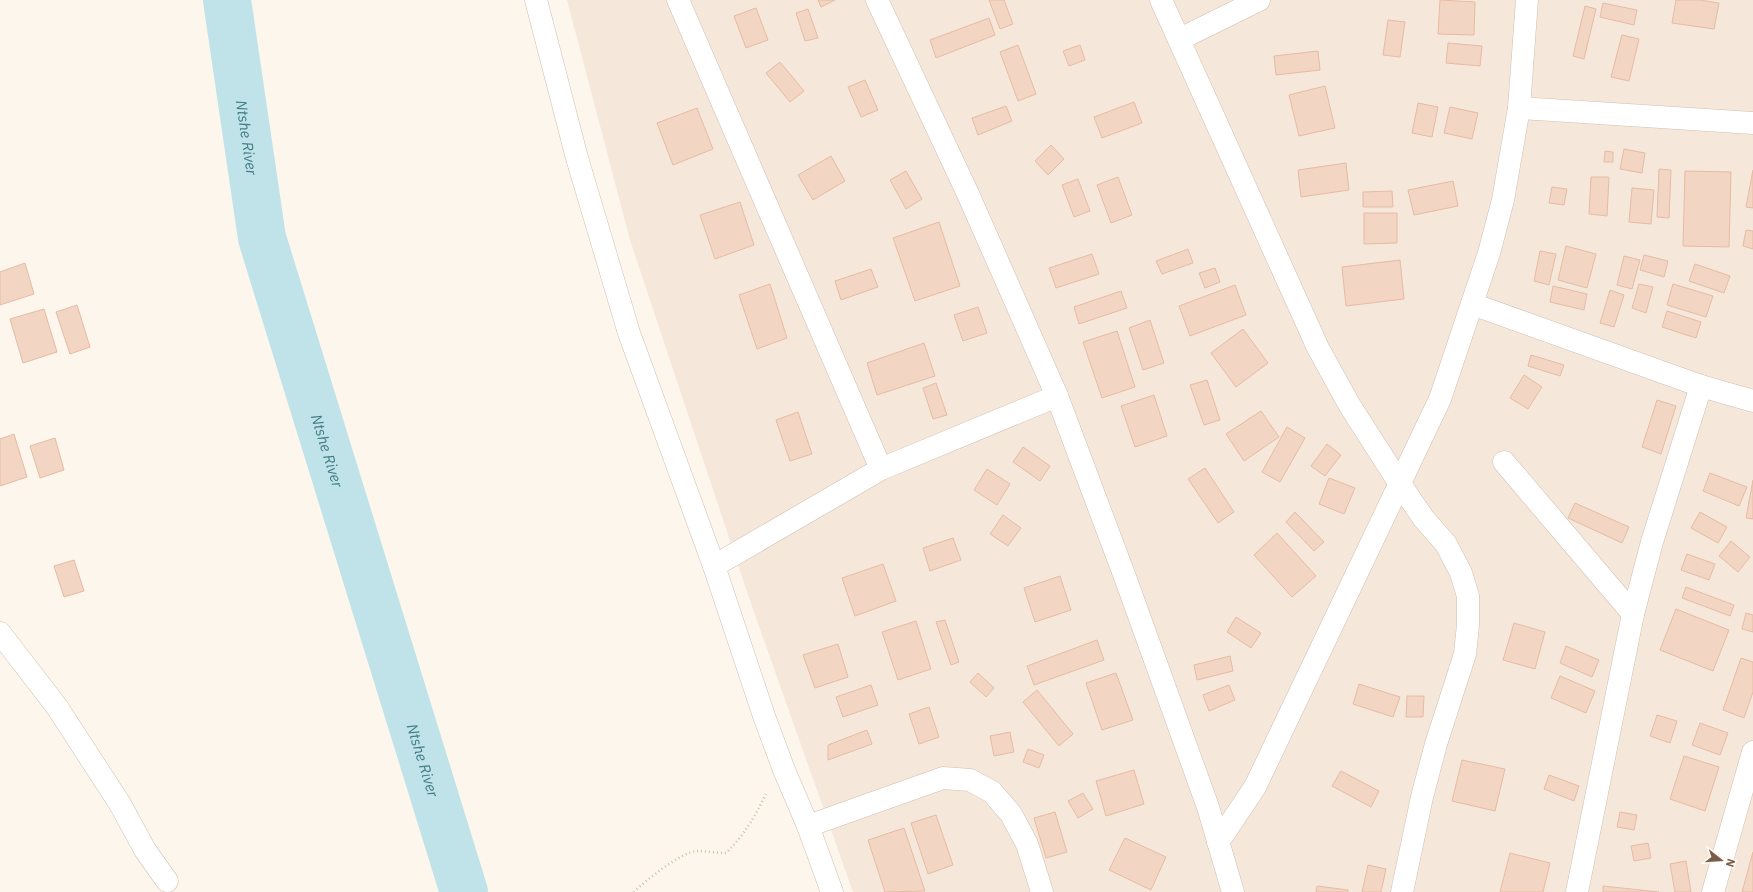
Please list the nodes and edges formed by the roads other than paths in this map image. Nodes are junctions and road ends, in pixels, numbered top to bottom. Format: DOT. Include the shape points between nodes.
graph roads {
  1 [pos="536,0"];
  2 [pos="678,0"];
  3 [pos="877,0"];
  4 [pos="1161,0"];
  5 [pos="1259,0"];
  6 [pos="1527,0"];
  7 [pos="1180,39"];
  8 [pos="1519,108"];
  9 [pos="1753,123"];
  10 [pos="1472,304"];
  11 [pos="1701,386"];
  12 [pos="1057,396"];
  13 [pos="1753,401"];
  14 [pos="1504,462"];
  15 [pos="881,469"];
  16 [pos="1400,484"];
  17 [pos="714,566"];
  18 [pos="1632,614"];
  19 [pos="0,633"];
  20 [pos="1753,752"];
  21 [pos="808,826"];
  22 [pos="1218,842"];
  23 [pos="168,881"];
  24 [pos="832,892"];
  25 [pos="1042,892"];
  26 [pos="1233,892"];
  27 [pos="1402,892"];
  28 [pos="1577,892"];
  29 [pos="1713,892"];
  1 -- 17 [label="street" via="577,158 629,332"];
  2 -- 15 [label="street"];
  3 -- 12 [label="street" via="968,194"];
  4 -- 7 [label="street"];
  5 -- 7 [label="street"];
  6 -- 8 [label="street"];
  7 -- 16 [label="street" via="1318,348 1350,406"];
  8 -- 9 [label="street"];
  8 -- 10 [label="street" via="1503,200"];
  10 -- 11 [label="street"];
  10 -- 16 [label="street" via="1440,399"];
  11 -- 13 [label="street"];
  11 -- 18 [label="street"];
  12 -- 15 [label="street"];
  12 -- 22 [label="street" via="1128,585 1208,807"];
  14 -- 18 [label="street"];
  15 -- 17 [label="street"];
  16 -- 22 [label="street" via="1255,787"];
  16 -- 27 [label="street" via="1424,519 1446,544 1461,573 1468,596 1465,654 1436,744"];
  17 -- 21 [label="street" via="784,770"];
  18 -- 28 [label="street"];
  19 -- 23 [label="street" via="57,707 120,804 145,850"];
  20 -- 29 [label="street"];
  21 -- 24 [label="street"];
  21 -- 25 [label="street" via="943,778 970,780 992,792 1011,814 1027,844"];
  22 -- 26 [label="street"];
}
